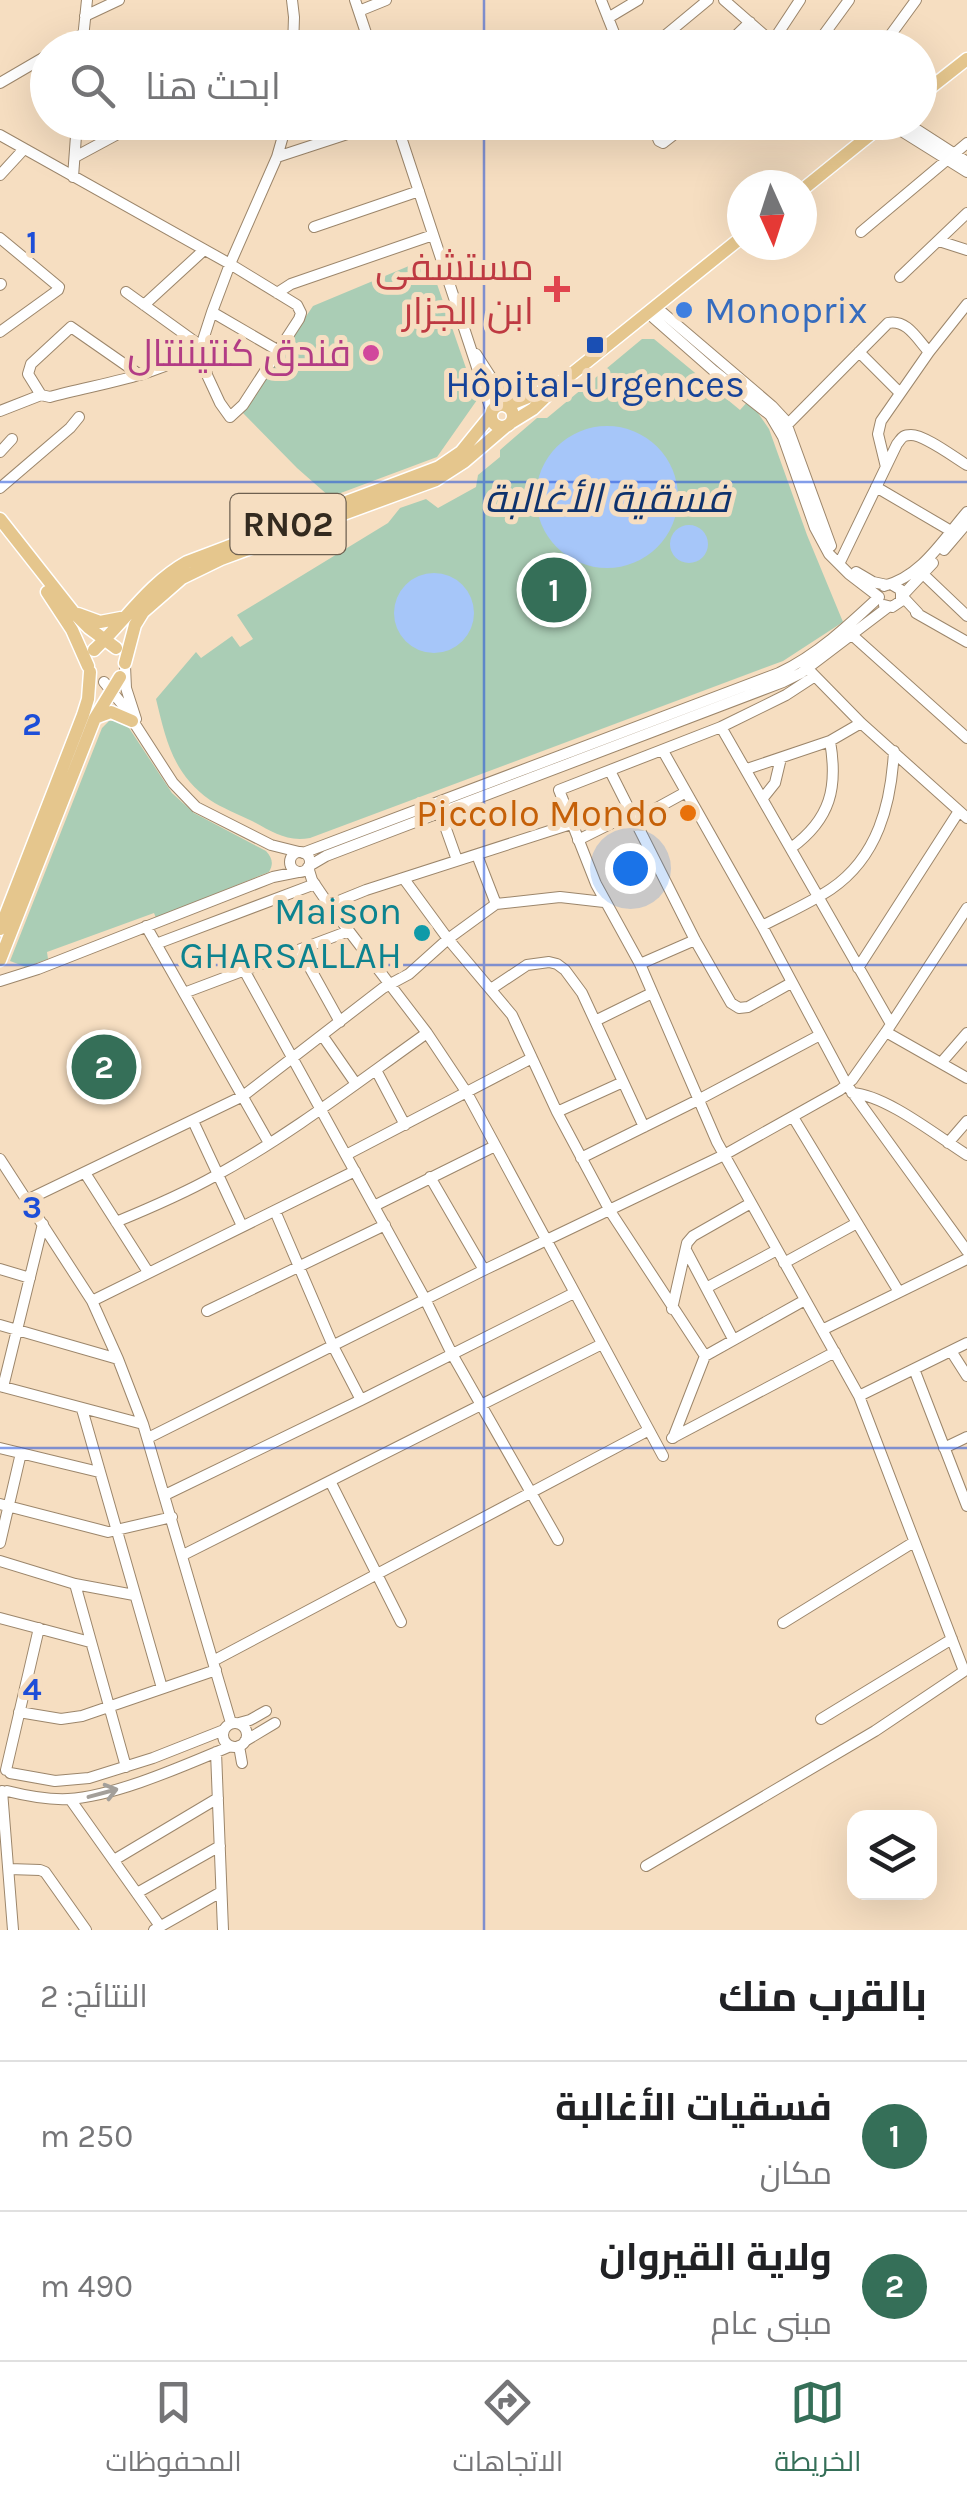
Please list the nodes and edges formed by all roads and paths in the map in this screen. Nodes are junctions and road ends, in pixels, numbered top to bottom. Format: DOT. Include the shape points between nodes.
graph roads {
  1 [pos="86,0"];
  2 [pos="118,0"];
  3 [pos="292,0"];
  4 [pos="386,0"];
  5 [pos="601,0"];
  6 [pos="638,0"];
  7 [pos="708,0"];
  8 [pos="724,0"];
  9 [pos="750,0"];
  10 [pos="800,0"];
  11 [pos="849,0"];
  12 [pos="916,0"];
  13 [pos="357,6"];
  14 [pos="85,16"];
  15 [pos="608,18"];
  16 [pos="746,18"];
  17 [pos="84,30"];
  18 [pos="294,30"];
  19 [pos="364,30"];
  20 [pos="613,30"];
  21 [pos="672,30"];
  22 [pos="737,30"];
  23 [pos="760,30"];
  24 [pos="784,30"];
  25 [pos="827,30"];
  26 [pos="894,30"];
  27 [pos="967,59"];
  28 [pos="30,65"];
  29 [pos="0,82"];
  30 [pos="937,83"];
  31 [pos="0,135"];
  32 [pos="76,140"];
  33 [pos="107,140"];
  34 [pos="282,140"];
  35 [pos="329,140"];
  36 [pos="402,140"];
  37 [pos="865,140"];
  38 [pos="919,140"];
  39 [pos="928,140"];
  40 [pos="967,143"];
  41 [pos="24,149"];
  42 [pos="75,157"];
  43 [pos="277,157"];
  44 [pos="950,157"];
  45 [pos="967,162"];
  46 [pos="967,172"];
  47 [pos="0,175"];
  48 [pos="72,177"];
  49 [pos="817,178"];
  50 [pos="419,192"];
  51 [pos="967,213"];
  52 [pos="314,226"];
  53 [pos="861,232"];
  54 [pos="433,235"];
  55 [pos="0,238"];
  56 [pos="939,240"];
  57 [pos="204,250"];
  58 [pos="727,250"];
  59 [pos="967,250"];
  60 [pos="230,264"];
  61 [pos="900,276"];
  62 [pos="126,292"];
  63 [pos="276,293"];
  64 [pos="967,304"];
  65 [pos="144,305"];
  66 [pos="652,310"];
  67 [pos="212,312"];
  68 [pos="0,332"];
  69 [pos="470,345"];
  70 [pos="202,346"];
  71 [pos="279,350"];
  72 [pos="859,352"];
  73 [pos="929,352"];
  74 [pos="140,375"];
  75 [pos="494,382"];
  76 [pos="558,385"];
  77 [pos="540,391"];
  78 [pos="900,393"];
  79 [pos="40,395"];
  80 [pos="498,410"];
  81 [pos="0,411"];
  82 [pos="79,417"];
  83 [pos="508,424"];
  84 [pos="783,426"];
  85 [pos="12,439"];
  86 [pos="0,452"];
  87 [pos="967,465"];
  88 [pos="886,467"];
  89 [pos="876,487"];
  90 [pos="0,488"];
  91 [pos="967,512"];
  92 [pos="0,518"];
  93 [pos="967,524"];
  94 [pos="0,531"];
  95 [pos="951,531"];
  96 [pos="842,560"];
  97 [pos="923,574"];
  98 [pos="889,585"];
  99 [pos="902,596"];
  100 [pos="879,597"];
  101 [pos="891,607"];
  102 [pos="74,613"];
  103 [pos="918,614"];
  104 [pos="967,616"];
  105 [pos="123,618"];
  106 [pos="852,635"];
  107 [pos="967,642"];
  108 [pos="111,644"];
  109 [pos="89,669"];
  110 [pos="123,669"];
  111 [pos="808,669"];
  112 [pos="108,686"];
  113 [pos="95,718"];
  114 [pos="132,721"];
  115 [pos="861,723"];
  116 [pos="722,727"];
  117 [pos="145,738"];
  118 [pos="967,738"];
  119 [pos="830,740"];
  120 [pos="664,751"];
  121 [pos="894,751"];
  122 [pos="781,758"];
  123 [pos="747,769"];
  124 [pos="610,771"];
  125 [pos="686,792"];
  126 [pos="763,798"];
  127 [pos="440,812"];
  128 [pos="963,814"];
  129 [pos="633,816"];
  130 [pos="571,824"];
  131 [pos="578,840"];
  132 [pos="271,845"];
  133 [pos="790,848"];
  134 [pos="301,853"];
  135 [pos="476,855"];
  136 [pos="457,860"];
  137 [pos="299,867"];
  138 [pos="404,879"];
  139 [pos="313,882"];
  140 [pos="818,897"];
  141 [pos="604,902"];
  142 [pos="496,904"];
  143 [pos="329,905"];
  144 [pos="967,908"];
  145 [pos="146,926"];
  146 [pos="762,926"];
  147 [pos="0,929"];
  148 [pos="349,931"];
  149 [pos="448,939"];
  150 [pos="695,940"];
  151 [pos="156,944"];
  152 [pos="300,950"];
  153 [pos="0,960"];
  154 [pos="640,964"];
  155 [pos="858,968"];
  156 [pos="244,970"];
  157 [pos="0,981"];
  158 [pos="791,983"];
  159 [pos="390,984"];
  160 [pos="492,989"];
  161 [pos="184,993"];
  162 [pos="652,993"];
  163 [pos="595,1021"];
  164 [pos="340,1022"];
  165 [pos="889,1028"];
  166 [pos="428,1033"];
  167 [pos="967,1033"];
  168 [pos="322,1035"];
  169 [pos="820,1036"];
  170 [pos="292,1057"];
  171 [pos="532,1058"];
  172 [pos="941,1063"];
  173 [pos="376,1070"];
  174 [pos="967,1078"];
  175 [pos="623,1082"];
  176 [pos="356,1084"];
  177 [pos="850,1089"];
  178 [pos="466,1092"];
  179 [pos="243,1096"];
  180 [pos="698,1100"];
  181 [pos="321,1110"];
  182 [pos="557,1112"];
  183 [pos="793,1117"];
  184 [pos="193,1121"];
  185 [pos="967,1121"];
  186 [pos="405,1126"];
  187 [pos="644,1127"];
  188 [pos="948,1143"];
  189 [pos="269,1144"];
  190 [pos="495,1146"];
  191 [pos="724,1155"];
  192 [pos="967,1155"];
  193 [pos="346,1156"];
  194 [pos="580,1158"];
  195 [pos="0,1159"];
  196 [pos="355,1172"];
  197 [pos="84,1173"];
  198 [pos="217,1175"];
  199 [pos="430,1177"];
  200 [pos="27,1200"];
  201 [pos="751,1203"];
  202 [pos="374,1206"];
  203 [pos="275,1211"];
  204 [pos="610,1211"];
  205 [pos="116,1222"];
  206 [pos="857,1223"];
  207 [pos="43,1224"];
  208 [pos="384,1225"];
  209 [pos="242,1226"];
  210 [pos="546,1241"];
  211 [pos="685,1249"];
  212 [pos="777,1250"];
  213 [pos="967,1252"];
  214 [pos="967,1259"];
  215 [pos="784,1263"];
  216 [pos="298,1266"];
  217 [pos="0,1269"];
  218 [pos="484,1270"];
  219 [pos="148,1272"];
  220 [pos="30,1278"];
  221 [pos="706,1288"];
  222 [pos="899,1292"];
  223 [pos="574,1293"];
  224 [pos="425,1299"];
  225 [pos="92,1300"];
  226 [pos="805,1300"];
  227 [pos="672,1308"];
  228 [pos="208,1311"];
  229 [pos="0,1326"];
  230 [pos="17,1330"];
  231 [pos="822,1330"];
  232 [pos="734,1339"];
  233 [pos="967,1343"];
  234 [pos="602,1344"];
  235 [pos="333,1346"];
  236 [pos="835,1352"];
  237 [pos="950,1352"];
  238 [pos="452,1354"];
  239 [pos="705,1356"];
  240 [pos="118,1359"];
  241 [pos="914,1368"];
  242 [pos="967,1376"];
  243 [pos="2,1386"];
  244 [pos="859,1396"];
  245 [pos="362,1400"];
  246 [pos="481,1405"];
  247 [pos="82,1410"];
  248 [pos="144,1424"];
  249 [pos="649,1430"];
  250 [pos="967,1436"];
  251 [pos="148,1438"];
  252 [pos="673,1438"];
  253 [pos="0,1448"];
  254 [pos="944,1448"];
  255 [pos="21,1453"];
  256 [pos="99,1472"];
  257 [pos="330,1481"];
  258 [pos="531,1493"];
  259 [pos="165,1494"];
  260 [pos="966,1501"];
  261 [pos="4,1505"];
  262 [pos="172,1516"];
  263 [pos="116,1532"];
  264 [pos="558,1540"];
  265 [pos="914,1542"];
  266 [pos="0,1543"];
  267 [pos="183,1556"];
  268 [pos="0,1562"];
  269 [pos="377,1575"];
  270 [pos="75,1584"];
  271 [pos="134,1596"];
  272 [pos="0,1618"];
  273 [pos="401,1622"];
  274 [pos="783,1623"];
  275 [pos="39,1628"];
  276 [pos="952,1640"];
  277 [pos="90,1642"];
  278 [pos="214,1666"];
  279 [pos="966,1671"];
  280 [pos="162,1688"];
  281 [pos="109,1706"];
  282 [pos="266,1711"];
  283 [pos="19,1712"];
  284 [pos="821,1719"];
  285 [pos="275,1722"];
  286 [pos="231,1725"];
  287 [pos="238,1745"];
  288 [pos="216,1752"];
  289 [pos="242,1762"];
  290 [pos="126,1767"];
  291 [pos="3,1771"];
  292 [pos="3,1791"];
  293 [pos="218,1798"];
  294 [pos="70,1799"];
  295 [pos="220,1846"];
  296 [pos="114,1860"];
  297 [pos="646,1866"];
  298 [pos="9,1870"];
  299 [pos="222,1892"];
  300 [pos="138,1893"];
  301 [pos="157,1928"];
  302 [pos="13,1930"];
  303 [pos="86,1930"];
  304 [pos="223,1930"];
  1 -- 14 [label="street"];
  2 -- 14 [label="street"];
  3 -- 18 [label="street"];
  4 -- 13 [label="street"];
  5 -- 15 [label="street"];
  6 -- 15 [label="street"];
  7 -- 21 [label="street"];
  8 -- 16 [label="street"];
  9 -- 16 [label="street"];
  10 -- 24 [label="street"];
  11 -- 25 [label="street"];
  12 -- 26 [label="street"];
  13 -- 19 [label="street"];
  14 -- 17 [label="street"];
  15 -- 20 [label="street"];
  16 -- 22 [label="street"];
  16 -- 23 [label="street"];
  27 -- 30 [label="main road"];
  28 -- 29 [label="street"];
  31 -- 41 [label="street"];
  32 -- 42 [label="street"];
  33 -- 42 [label="street"];
  34 -- 43 [label="street"];
  35 -- 43 [label="street"];
  36 -- 50 [label="street"];
  37 -- 49 [label="main road"];
  38 -- 44 [label="street"];
  39 -- 44 [label="street"];
  40 -- 44 [label="street"];
  41 -- 47 [label="street"];
  41 -- 48 [label="street"];
  42 -- 48 [label="street"];
  43 -- 60 [label="street"];
  44 -- 45 [label="street"];
  44 -- 46 [label="street"];
  44 -- 53 [label="street"];
  48 -- 57 [label="street"];
  50 -- 52 [label="street"];
  50 -- 54 [label="street"];
  51 -- 56 [label="street"];
  54 -- 63 [label="street"];
  54 -- 69 [label="street"];
  55 -- 68 [label="street" via="59,287"];
  56 -- 59 [label="street"];
  56 -- 61 [label="street"];
  57 -- 60 [label="street"];
  57 -- 65 [label="street"];
  58 -- 66 [label="main road"];
  60 -- 63 [label="street"];
  60 -- 67 [label="street"];
  62 -- 65 [label="street"];
  63 -- 71 [label="street" via="301,313"];
  64 -- 73 [label="street"];
  65 -- 70 [label="street"];
  66 -- 76 [label="main road"];
  66 -- 84 [label="street"];
  67 -- 70 [label="street"];
  67 -- 71 [label="street"];
  69 -- 75 [label="street"];
  69 -- 80 [label="street"];
  70 -- 71 [label="street" via="207,375 230,417"];
  70 -- 74 [label="street"];
  72 -- 73 [label="street" via="894,321"];
  72 -- 78 [label="street"];
  72 -- 84 [label="street"];
  73 -- 78 [label="street"];
  74 -- 79 [label="street"];
  74 -- 79 [label="street" via="71,327 30,366"];
  75 -- 77 [label="main road" via="518,392"];
  75 -- 80 [label="street"];
  76 -- 77 [label="main road"];
  76 -- 83 [label="main road"];
  77 -- 80 [label="main road"];
  78 -- 88 [label="street" via="879,428"];
  79 -- 81 [label="street"];
  80 -- 83 [label="main road" via="495,424"];
  80 -- 105 [label="main road, RN02" via="440,468 187,562 146,591"];
  82 -- 90 [label="street"];
  83 -- 110 [label="main road, RN02" via="436,480 182,578 135,624"];
  84 -- 96 [label="street"];
  84 -- 100 [label="street" via="829,554"];
  85 -- 86 [label="street"];
  87 -- 88 [label="street" via="911,435 900,440"];
  88 -- 89 [label="street"];
  89 -- 95 [label="street"];
  89 -- 96 [label="street"];
  91 -- 95 [label="street"];
  92 -- 102 [label="main road"];
  93 -- 97 [label="street"];
  94 -- 109 [label="main road" via="62,613"];
  95 -- 98 [label="street" via="925,563"];
  96 -- 98 [label="street" via="865,578"];
  97 -- 99 [label="street"];
  97 -- 104 [label="street"];
  98 -- 99 [label="street"];
  98 -- 100 [label="street"];
  99 -- 101 [label="street"];
  99 -- 103 [label="street"];
  100 -- 101 [label="street"];
  100 -- 111 [label="street"];
  101 -- 103 [label="street"];
  101 -- 106 [label="street"];
  102 -- 105 [label="main road" via="100,622"];
  102 -- 108 [label="main road"];
  103 -- 107 [label="street"];
  105 -- 108 [label="main road, RN02"];
  106 -- 111 [label="street"];
  106 -- 118 [label="street"];
  108 -- 109 [label="main road" via="94,650"];
  108 -- 110 [label="main road" via="121,652"];
  109 -- 112 [label="main road"];
  109 -- 147 [label="main road" via="83,715"];
  110 -- 112 [label="main road"];
  110 -- 117 [label="street"];
  111 -- 115 [label="street"];
  111 -- 116 [label="street" via="786,695"];
  111 -- 127 [label="street"];
  111 -- 134 [label="street" via="779,674"];
  112 -- 113 [label="main road"];
  112 -- 114 [label="street"];
  113 -- 114 [label="main road" via="111,712"];
  113 -- 153 [label="main road"];
  114 -- 117 [label="street"];
  115 -- 119 [label="street"];
  115 -- 121 [label="street"];
  116 -- 120 [label="street"];
  116 -- 123 [label="street"];
  117 -- 132 [label="street" via="196,807"];
  119 -- 122 [label="street"];
  119 -- 133 [label="street" via="829,802"];
  120 -- 124 [label="street"];
  120 -- 125 [label="street"];
  121 -- 128 [label="street"];
  121 -- 140 [label="street" via="876,839 842,881"];
  122 -- 123 [label="street"];
  122 -- 126 [label="street"];
  123 -- 126 [label="street"];
  124 -- 129 [label="street"];
  124 -- 130 [label="street" via="559,790"];
  125 -- 129 [label="street"];
  125 -- 146 [label="street"];
  126 -- 133 [label="street"];
  127 -- 136 [label="street"];
  127 -- 137 [label="street"];
  128 -- 155 [label="street"];
  129 -- 131 [label="street"];
  129 -- 150 [label="street"];
  130 -- 131 [label="street"];
  130 -- 135 [label="street"];
  131 -- 141 [label="street"];
  132 -- 134 [label="street"];
  132 -- 137 [label="street"];
  133 -- 140 [label="street"];
  134 -- 137 [label="street" via="308,856"];
  135 -- 136 [label="street"];
  135 -- 142 [label="street"];
  136 -- 138 [label="street"];
  137 -- 139 [label="street"];
  137 -- 145 [label="street"];
  138 -- 143 [label="street"];
  138 -- 149 [label="street"];
  139 -- 143 [label="street"];
  139 -- 151 [label="street"];
  140 -- 146 [label="street"];
  140 -- 155 [label="street"];
  141 -- 142 [label="street" via="560,897"];
  141 -- 154 [label="street"];
  142 -- 149 [label="street"];
  143 -- 148 [label="street"];
  144 -- 165 [label="street"];
  145 -- 151 [label="street"];
  145 -- 157 [label="street"];
  146 -- 158 [label="street"];
  148 -- 152 [label="street"];
  148 -- 159 [label="street"];
  149 -- 159 [label="street"];
  149 -- 160 [label="street"];
  150 -- 154 [label="street"];
  150 -- 158 [label="street" via="734,1006 748,1007"];
  151 -- 161 [label="street"];
  152 -- 156 [label="street"];
  152 -- 164 [label="street"];
  154 -- 162 [label="street"];
  155 -- 165 [label="street"];
  156 -- 161 [label="street"];
  156 -- 170 [label="street"];
  158 -- 169 [label="street"];
  159 -- 164 [label="street"];
  159 -- 166 [label="street"];
  160 -- 163 [label="street" via="527,965 557,964 573,978"];
  160 -- 171 [label="street"];
  161 -- 179 [label="street"];
  162 -- 163 [label="street"];
  162 -- 180 [label="street"];
  163 -- 175 [label="street"];
  164 -- 168 [label="street"];
  165 -- 172 [label="street"];
  165 -- 177 [label="street"];
  166 -- 173 [label="street"];
  166 -- 178 [label="street"];
  167 -- 172 [label="street"];
  168 -- 170 [label="street"];
  168 -- 176 [label="street"];
  169 -- 177 [label="street"];
  169 -- 180 [label="street"];
  170 -- 179 [label="street"];
  170 -- 181 [label="street"];
  171 -- 178 [label="street"];
  171 -- 182 [label="street"];
  172 -- 174 [label="street"];
  173 -- 176 [label="street"];
  173 -- 186 [label="street"];
  175 -- 182 [label="street"];
  175 -- 187 [label="street"];
  176 -- 181 [label="street"];
  177 -- 183 [label="street"];
  177 -- 188 [label="street"];
  177 -- 213 [label="street"];
  178 -- 186 [label="street"];
  178 -- 190 [label="street"];
  179 -- 184 [label="street"];
  179 -- 189 [label="street"];
  180 -- 187 [label="street"];
  180 -- 191 [label="street"];
  181 -- 189 [label="street"];
  181 -- 193 [label="street"];
  182 -- 194 [label="street"];
  183 -- 191 [label="street"];
  183 -- 206 [label="street"];
  184 -- 197 [label="street"];
  184 -- 198 [label="street"];
  185 -- 188 [label="street"];
  186 -- 193 [label="street"];
  187 -- 194 [label="street"];
  188 -- 192 [label="street"];
  189 -- 198 [label="street"];
  190 -- 199 [label="street"];
  190 -- 210 [label="street"];
  191 -- 201 [label="street"];
  191 -- 204 [label="street"];
  193 -- 196 [label="street"];
  194 -- 204 [label="street"];
  195 -- 200 [label="street"];
  196 -- 202 [label="street"];
  196 -- 203 [label="street"];
  197 -- 200 [label="street"];
  197 -- 205 [label="street"];
  198 -- 205 [label="street"];
  198 -- 209 [label="street"];
  199 -- 202 [label="street"];
  199 -- 218 [label="street"];
  200 -- 207 [label="street"];
  201 -- 211 [label="street" via="693,1236"];
  201 -- 212 [label="street"];
  202 -- 208 [label="street"];
  203 -- 209 [label="street"];
  203 -- 216 [label="street"];
  204 -- 210 [label="street"];
  204 -- 227 [label="street"];
  205 -- 219 [label="street"];
  206 -- 215 [label="street"];
  206 -- 222 [label="street"];
  207 -- 220 [label="street"];
  207 -- 225 [label="street"];
  208 -- 216 [label="street"];
  208 -- 224 [label="street"];
  209 -- 219 [label="street"];
  210 -- 218 [label="street"];
  210 -- 223 [label="street"];
  211 -- 221 [label="street"];
  211 -- 227 [label="street"];
  212 -- 215 [label="street"];
  212 -- 221 [label="street"];
  214 -- 222 [label="street"];
  215 -- 226 [label="street"];
  216 -- 228 [label="street"];
  216 -- 235 [label="street"];
  217 -- 220 [label="street"];
  218 -- 224 [label="street"];
  219 -- 225 [label="street"];
  220 -- 230 [label="street"];
  221 -- 232 [label="street"];
  222 -- 231 [label="street"];
  223 -- 234 [label="street"];
  223 -- 238 [label="street"];
  224 -- 235 [label="street"];
  224 -- 238 [label="street"];
  225 -- 240 [label="street"];
  226 -- 231 [label="street"];
  226 -- 232 [label="street"];
  227 -- 239 [label="street"];
  229 -- 230 [label="street"];
  230 -- 240 [label="street"];
  230 -- 243 [label="street"];
  231 -- 236 [label="street"];
  232 -- 239 [label="street"];
  233 -- 237 [label="street"];
  234 -- 246 [label="street"];
  234 -- 249 [label="street"];
  235 -- 245 [label="street"];
  235 -- 251 [label="street"];
  236 -- 244 [label="street"];
  236 -- 252 [label="street"];
  237 -- 241 [label="street"];
  237 -- 242 [label="street"];
  238 -- 245 [label="street"];
  238 -- 246 [label="street"];
  239 -- 252 [label="street"];
  240 -- 248 [label="street"];
  241 -- 244 [label="street"];
  241 -- 254 [label="street"];
  243 -- 247 [label="street"];
  244 -- 265 [label="street"];
  245 -- 259 [label="street"];
  246 -- 257 [label="street"];
  246 -- 258 [label="street"];
  247 -- 248 [label="street"];
  247 -- 256 [label="street"];
  248 -- 251 [label="street"];
  249 -- 252 [label="street" via="660,1451"];
  249 -- 258 [label="street"];
  250 -- 254 [label="street"];
  251 -- 259 [label="street"];
  253 -- 255 [label="street"];
  254 -- 260 [label="street"];
  255 -- 256 [label="street"];
  255 -- 261 [label="street"];
  256 -- 263 [label="street"];
  257 -- 267 [label="street"];
  257 -- 269 [label="street"];
  258 -- 264 [label="street"];
  258 -- 269 [label="street"];
  259 -- 262 [label="street"];
  261 -- 263 [label="street"];
  261 -- 266 [label="street"];
  262 -- 263 [label="street"];
  262 -- 267 [label="street"];
  263 -- 271 [label="street"];
  265 -- 274 [label="street"];
  265 -- 276 [label="street"];
  267 -- 278 [label="street"];
  268 -- 270 [label="street"];
  269 -- 273 [label="street"];
  269 -- 278 [label="street"];
  270 -- 271 [label="street"];
  270 -- 277 [label="street"];
  271 -- 280 [label="street"];
  272 -- 275 [label="street"];
  275 -- 277 [label="street"];
  275 -- 283 [label="street"];
  276 -- 279 [label="street"];
  276 -- 284 [label="street"];
  277 -- 281 [label="street"];
  278 -- 280 [label="street"];
  278 -- 286 [label="street"];
  279 -- 297 [label="street"];
  280 -- 281 [label="street"];
  281 -- 283 [label="street" via="61,1719"];
  281 -- 290 [label="street"];
  282 -- 286 [label="street"];
  283 -- 291 [label="street"];
  285 -- 287 [label="street"];
  286 -- 287 [label="street" via="224,1740"];
  286 -- 287 [label="street" via="246,1731"];
  286 -- 290 [label="street"];
  287 -- 288 [label="street"];
  287 -- 289 [label="street"];
  288 -- 293 [label="street"];
  294 -- 288 [label="street, one-way" via="122,1788"];
  290 -- 291 [label="street" via="74,1781"];
  291 -- 292 [label="street" via="14,1782"];
  292 -- 294 [label="street"];
  292 -- 298 [label="street"];
  293 -- 295 [label="street"];
  293 -- 296 [label="street"];
  294 -- 296 [label="street"];
  295 -- 299 [label="street"];
  295 -- 300 [label="street"];
  296 -- 300 [label="street"];
  298 -- 302 [label="street"];
  298 -- 303 [label="street" via="44,1872"];
  299 -- 301 [label="street"];
  299 -- 304 [label="street"];
  300 -- 301 [label="street"];
}
